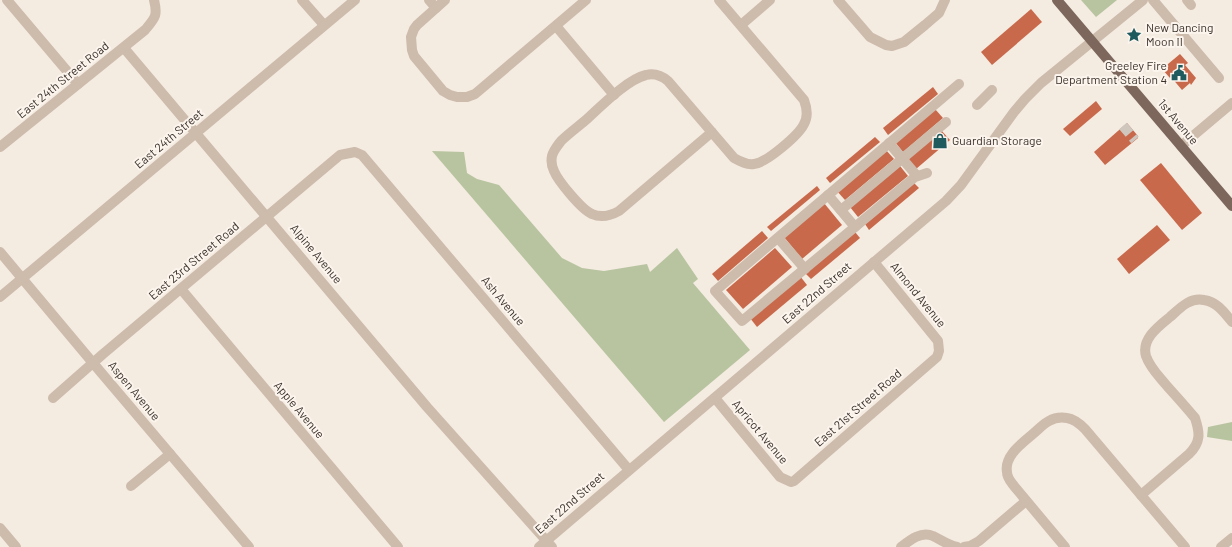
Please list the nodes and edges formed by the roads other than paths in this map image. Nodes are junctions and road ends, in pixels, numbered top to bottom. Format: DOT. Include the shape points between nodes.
graph roads {
  1 [pos="7,0"];
  2 [pos="154,0"];
  3 [pos="302,0"];
  4 [pos="355,0"];
  5 [pos="445,0"];
  6 [pos="586,0"];
  7 [pos="719,0"];
  8 [pos="770,0"];
  9 [pos="838,0"];
  10 [pos="945,0"];
  11 [pos="1057,0"];
  12 [pos="1143,0"];
  13 [pos="1153,0"];
  14 [pos="433,4"];
  15 [pos="324,25"];
  16 [pos="741,25"];
  17 [pos="556,26"];
  18 [pos="1092,41"];
  19 [pos="124,48"];
  20 [pos="1203,59"];
  21 [pos="1195,66"];
  22 [pos="1219,78"];
  23 [pos="78,84"];
  24 [pos="959,84"];
  25 [pos="992,90"];
  26 [pos="614,95"];
  27 [pos="1232,103"];
  28 [pos="977,105"];
  29 [pos="946,122"];
  30 [pos="712,132"];
  31 [pos="196,133"];
  32 [pos="889,143"];
  33 [pos="1181,146"];
  34 [pos="0,147"];
  35 [pos="355,152"];
  36 [pos="902,159"];
  37 [pos="828,195"];
  38 [pos="1230,200"];
  39 [pos="841,210"];
  40 [pos="267,216"];
  41 [pos="855,227"];
  42 [pos="778,238"];
  43 [pos="0,252"];
  44 [pos="874,262"];
  45 [pos="805,269"];
  46 [pos="23,278"];
  47 [pos="181,289"];
  48 [pos="0,297"];
  49 [pos="1232,322"];
  50 [pos="939,347"];
  51 [pos="93,363"];
  52 [pos="54,398"];
  53 [pos="714,398"];
  54 [pos="170,454"];
  55 [pos="629,470"];
  56 [pos="787,481"];
  57 [pos="131,486"];
  58 [pos="1141,495"];
  59 [pos="1026,501"];
  60 [pos="0,528"];
  61 [pos="1232,538"];
  62 [pos="546,545"];
  63 [pos="16,547"];
  64 [pos="249,547"];
  65 [pos="398,547"];
  66 [pos="901,547"];
  67 [pos="957,547"];
  68 [pos="964,547"];
  69 [pos="1065,547"];
  70 [pos="1186,547"];
  71 [pos="1221,547"];
  1 -- 23 [label="street"];
  2 -- 19 [label="street" via="157,11 154,20"];
  3 -- 15 [label="street"];
  4 -- 15 [label="street, East 24th Street"];
  5 -- 14 [label="street"];
  6 -- 17 [label="street"];
  7 -- 16 [label="street"];
  8 -- 16 [label="street"];
  9 -- 10 [label="street" via="870,37 886,46 892,46 904,42 939,13"];
  11 -- 18 [label="main road, 1st Avenue"];
  12 -- 18 [label="street, East 22nd Street"];
  13 -- 20 [label="street"];
  14 -- 17 [label="street" via="414,29 411,37 412,50 414,56 443,91 457,97 475,94"];
  15 -- 31 [label="street, East 24th Street"];
  16 -- 30 [label="street" via="804,100 807,113 805,123 796,135 776,152 766,160 754,164 747,164 734,158"];
  17 -- 26 [label="street"];
  18 -- 33 [label="main road, 1st Avenue"];
  18 -- 44 [label="street, East 22nd Street" via="1025,99 961,185 946,201"];
  19 -- 23 [label="street, East 24th Street Road"];
  19 -- 31 [label="street, Alpine Avenue"];
  20 -- 21 [label="street"];
  20 -- 22 [label="street"];
  23 -- 34 [label="street, East 24th Street Road"];
  24 -- 32 [label="street"];
  25 -- 28 [label="street"];
  26 -- 30 [label="street" via="640,76 662,76"];
  26 -- 30 [label="street" via="561,141 552,156 552,166 556,175 582,208 591,214 607,216 619,211"];
  27 -- 33 [label="street"];
  29 -- 36 [label="street"];
  31 -- 40 [label="street, Alpine Avenue"];
  31 -- 46 [label="street, East 24th Street"];
  32 -- 36 [label="street"];
  32 -- 37 [label="street"];
  33 -- 38 [label="main road, 1st Avenue"];
  35 -- 40 [label="street, East 23rd Street Road" via="340,155"];
  35 -- 55 [label="street, Ash Avenue" via="362,155"];
  36 -- 39 [label="street"];
  36 -- 41 [label="street" via="922,174"];
  37 -- 39 [label="street"];
  37 -- 42 [label="street"];
  39 -- 41 [label="street"];
  40 -- 47 [label="street, East 23rd Street Road"];
  40 -- 62 [label="street, Alpine Avenue" via="427,407 531,523"];
  41 -- 45 [label="street"];
  42 -- 45 [label="street"];
  42 -- 45 [label="street" via="716,291 742,321"];
  43 -- 46 [label="street, Aspen Avenue"];
  44 -- 50 [label="street, Almond Avenue" via="938,341"];
  44 -- 53 [label="street, East 22nd Street"];
  46 -- 48 [label="street, East 24th Street"];
  46 -- 51 [label="street, Aspen Avenue"];
  47 -- 51 [label="street, East 23rd Street Road"];
  47 -- 65 [label="street, Apple Avenue"];
  49 -- 58 [label="street" via="1219,306 1211,301 1193,300 1184,304 1155,330 1148,340 1146,354 1150,366 1195,418 1199,438 1189,454"];
  50 -- 56 [label="street, East 21st Street Road" via="936,357 794,481"];
  51 -- 52 [label="street, East 23rd Street Road"];
  51 -- 54 [label="street, Aspen Avenue"];
  53 -- 55 [label="street, East 22nd Street"];
  53 -- 56 [label="street, Apricot Avenue" via="780,477"];
  54 -- 57 [label="street"];
  54 -- 64 [label="street, Aspen Avenue"];
  55 -- 62 [label="street, East 22nd Street"];
  58 -- 59 [label="street" via="1085,429 1066,418 1056,418 1048,421 1017,448 1008,462 1006,473"];
  58 -- 70 [label="street"];
  59 -- 68 [label="street" via="978,541"];
  59 -- 69 [label="street"];
  60 -- 63 [label="street"];
  61 -- 71 [label="street"];
  66 -- 67 [label="street" via="918,535 932,535"];
}
